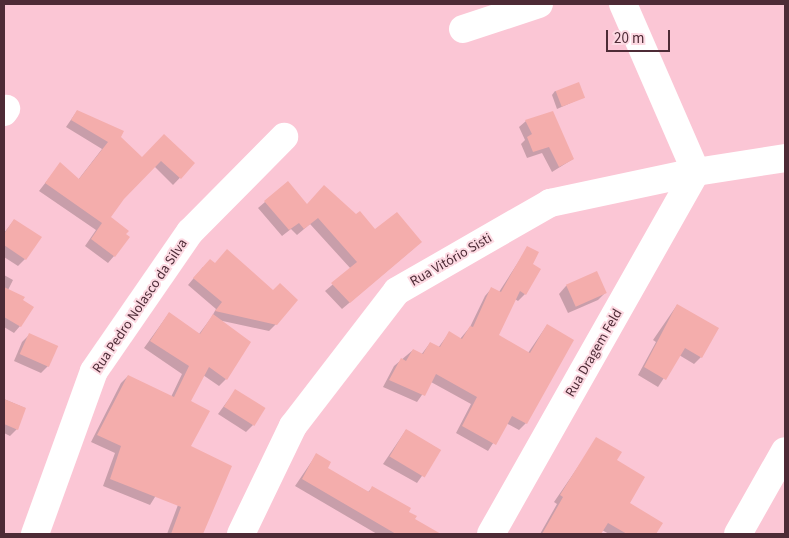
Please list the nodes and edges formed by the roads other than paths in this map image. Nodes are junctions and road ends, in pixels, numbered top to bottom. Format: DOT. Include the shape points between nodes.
graph roads {
  1 [pos="539,4"];
  2 [pos="623,4"];
  3 [pos="463,29"];
  4 [pos="284,137"];
  5 [pos="785,158"];
  6 [pos="696,172"];
  7 [pos="785,451"];
  8 [pos="36,534"];
  9 [pos="241,534"];
  10 [pos="491,534"];
  11 [pos="738,534"];
  1 -- 3 [label="street"];
  2 -- 6 [label="street"];
  4 -- 8 [label="street, Rua Pedro Nolasco da Silva" via="190,232 94,371"];
  5 -- 6 [label="street, Rua Vitório Sisti"];
  6 -- 9 [label="street, Rua Vitório Sisti" via="550,203 397,291 293,426"];
  6 -- 10 [label="street, Rua Dragem Feld"];
  7 -- 11 [label="street"];
}
